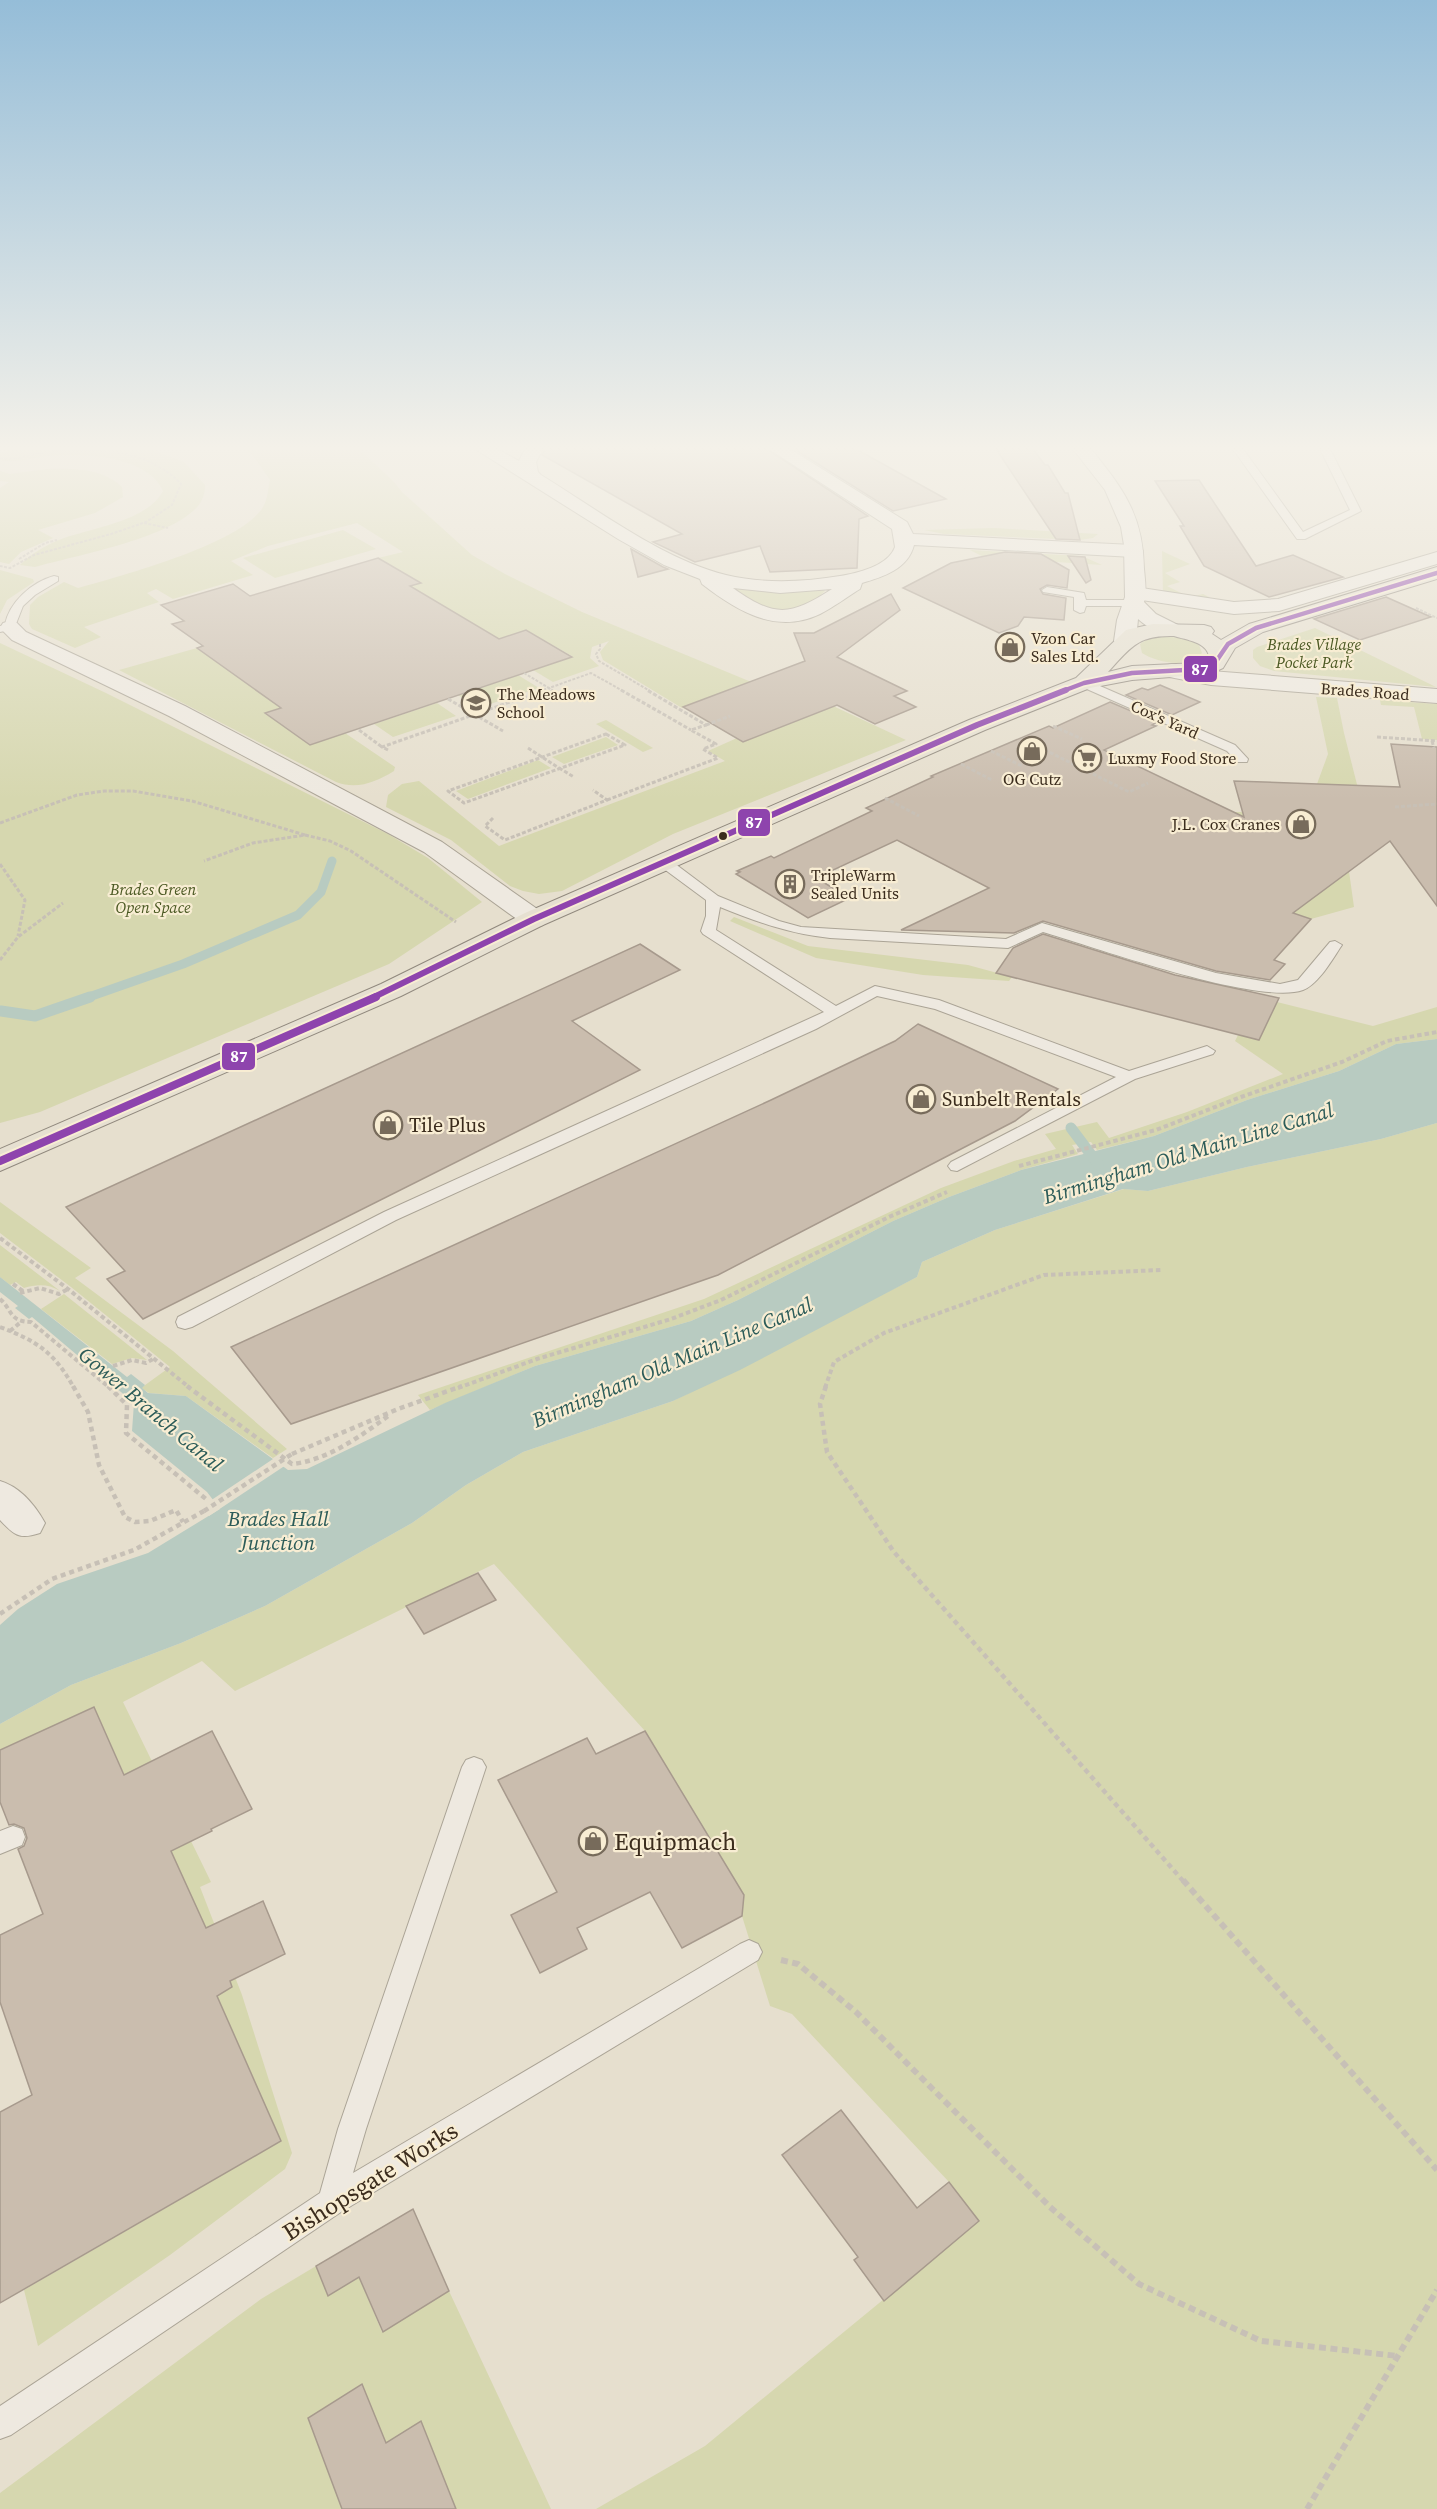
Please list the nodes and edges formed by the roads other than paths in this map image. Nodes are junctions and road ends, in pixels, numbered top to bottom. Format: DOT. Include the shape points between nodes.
graph roads {
  1 [pos="686,566"];
  2 [pos="885,566"];
  3 [pos="1133,566"];
  4 [pos="1409,566"];
  5 [pos="879,570"];
  6 [pos="698,572"];
  7 [pos="1437,573"];
  8 [pos="54,579"];
  9 [pos="1047,590"];
  10 [pos="1134,598"];
  11 [pos="5,628"];
  12 [pos="1256,628"];
  13 [pos="1178,631"];
  14 [pos="1124,643"];
  15 [pos="1220,655"];
  16 [pos="1168,671"];
  17 [pos="1084,683"];
  18 [pos="1292,686"];
  19 [pos="1437,696"];
  20 [pos="1242,759"];
  21 [pos="665,863"];
  22 [pos="713,899"];
  23 [pos="527,914"];
  24 [pos="493,938"];
  25 [pos="1335,945"];
  26 [pos="836,1013"];
  27 [pos="1207,1051"];
  28 [pos="1129,1076"];
  29 [pos="0,1143"];
  30 [pos="0,1161"];
  31 [pos="957,1166"];
  32 [pos="185,1322"];
  33 [pos="0,1495"];
  34 [pos="26,1523"];
  35 [pos="474,1767"];
  36 [pos="749,1952"];
  37 [pos="331,2202"];
  38 [pos="0,2424"];
  1 -- 6 [label="street"];
  2 -- 5 [label="street"];
  3 -- 10 [label="street"];
  4 -- 10 [label="street" via="1268,606 1234,608"];
  5 -- 6 [label="street" via="855,579 808,585 746,584"];
  5 -- 6 [label="street" via="811,610 785,616 743,606"];
  7 -- 12 [label="main road"];
  8 -- 11 [label="lane" via="23,600 10,614"];
  9 -- 10 [label="lane" via="1080,595 1080,607"];
  10 -- 13 [label="street" via="1149,618"];
  10 -- 14 [label="street" via="1126,620"];
  11 -- 23 [label="street" via="177,711 433,847"];
  12 -- 13 [label="main road"];
  12 -- 15 [label="main road" via="1228,644"];
  13 -- 14 [label="main road" via="1139,633"];
  13 -- 15 [label="main road" via="1214,644"];
  14 -- 16 [label="main road" via="1125,654 1134,661"];
  14 -- 17 [label="main road"];
  15 -- 16 [label="main road" via="1215,663 1202,669"];
  15 -- 18 [label="street, Brades Road" via="1242,670"];
  16 -- 17 [label="main road"];
  16 -- 18 [label="street, Brades Road"];
  17 -- 20 [label="lane, Cox's Yard" via="1231,748"];
  17 -- 21 [label="main road" via="921,749"];
  18 -- 19 [label="street, Brades Road"];
  21 -- 22 [label="lane"];
  21 -- 23 [label="main road"];
  22 -- 25 [label="lane" via="801,932 1008,944 1042,927 1160,962 1269,988 1301,985"];
  22 -- 26 [label="lane" via="708,931"];
  23 -- 24 [label="main road"];
  24 -- 29 [label="main road" via="372,982"];
  24 -- 30 [label="main road" via="391,990"];
  26 -- 28 [label="lane" via="875,991 939,1005"];
  26 -- 32 [label="lane" via="390,1216"];
  27 -- 28 [label="lane"];
  28 -- 31 [label="lane"];
  33 -- 34 [label="street"];
  35 -- 37 [label="lane"];
  36 -- 37 [label="lane, Bishopsgate Works"];
  37 -- 38 [label="lane, Bishopsgate Works"];
}
